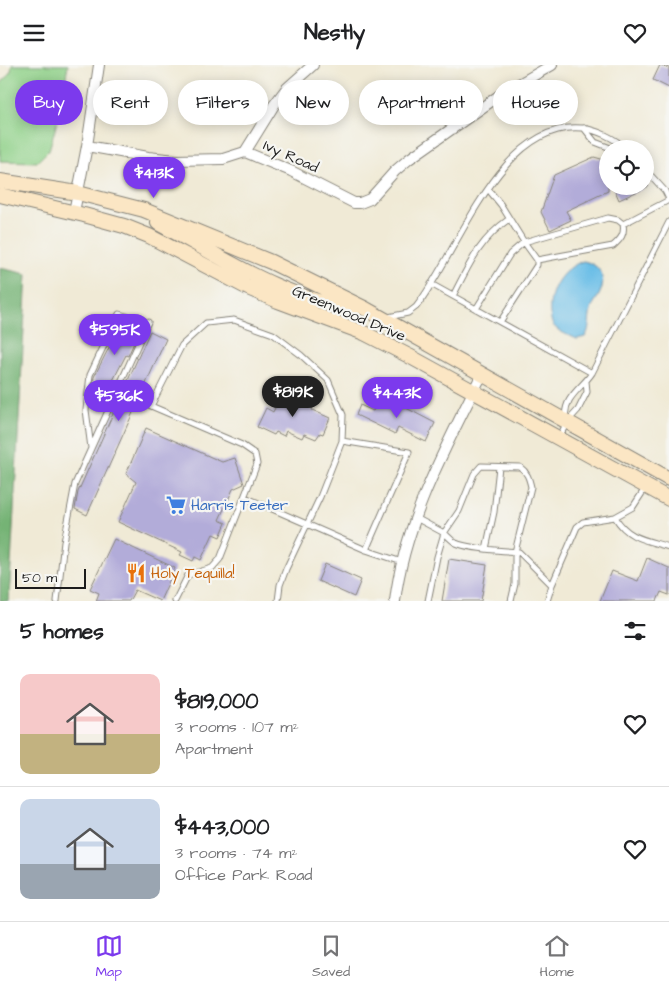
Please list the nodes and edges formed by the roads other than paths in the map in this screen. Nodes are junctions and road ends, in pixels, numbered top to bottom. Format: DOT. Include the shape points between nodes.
graph roads {
  1 [pos="100,65"];
  2 [pos="313,65"];
  3 [pos="552,65"];
  4 [pos="584,128"];
  5 [pos="612,140"];
  6 [pos="599,144"];
  7 [pos="87,146"];
  8 [pos="245,152"];
  9 [pos="654,179"];
  10 [pos="0,181"];
  11 [pos="488,189"];
  12 [pos="78,193"];
  13 [pos="0,195"];
  14 [pos="669,200"];
  15 [pos="114,204"];
  16 [pos="74,212"];
  17 [pos="509,219"];
  18 [pos="669,222"];
  19 [pos="622,224"];
  20 [pos="524,242"];
  21 [pos="538,260"];
  22 [pos="431,285"];
  23 [pos="453,297"];
  24 [pos="366,309"];
  25 [pos="476,309"];
  26 [pos="380,317"];
  27 [pos="500,322"];
  28 [pos="592,373"];
  29 [pos="482,374"];
  30 [pos="586,381"];
  31 [pos="473,392"];
  32 [pos="567,422"];
  33 [pos="558,439"];
  34 [pos="342,441"];
  35 [pos="91,448"];
  36 [pos="499,467"];
  37 [pos="669,479"];
  38 [pos="646,487"];
  39 [pos="245,497"];
  40 [pos="669,499"];
  41 [pos="615,517"];
  42 [pos="416,518"];
  43 [pos="307,525"];
  44 [pos="444,533"];
  45 [pos="669,547"];
  46 [pos="486,549"];
  47 [pos="366,550"];
  48 [pos="515,552"];
  49 [pos="402,562"];
  50 [pos="552,585"];
  51 [pos="58,601"];
  52 [pos="175,601"];
  53 [pos="278,601"];
  54 [pos="395,601"];
  55 [pos="428,601"];
  56 [pos="511,601"];
  57 [pos="547,601"];
  1 -- 7 [label="street"];
  2 -- 8 [label="street" via="286,89"];
  3 -- 8 [label="street, Ivy Road" via="500,95 409,159 370,199 360,203 346,200 291,171"];
  4 -- 5 [label="lane"];
  4 -- 6 [label="lane"];
  4 -- 11 [label="lane" via="570,127 548,132 529,143 510,160"];
  7 -- 8 [label="street, Ivy Road" via="176,160 222,159"];
  7 -- 12 [label="street"];
  9 -- 14 [label="lane"];
  10 -- 12 [label="street, Greenwood Drive"];
  11 -- 17 [label="lane"];
  11 -- 22 [label="lane"];
  12 -- 15 [label="street, Greenwood Drive"];
  12 -- 16 [label="street"];
  13 -- 16 [label="street, Greenwood Drive"];
  14 -- 19 [label="lane"];
  15 -- 24 [label="street, Greenwood Drive" via="179,223 272,261"];
  15 -- 24 [label="street, Greenwood Drive" via="282,288 306,298"];
  16 -- 31 [label="street, Greenwood Drive" via="149,236 248,288 340,323 394,348"];
  17 -- 20 [label="lane"];
  17 -- 23 [label="lane" via="482,243"];
  18 -- 28 [label="lane"];
  19 -- 20 [label="lane" via="608,218"];
  19 -- 21 [label="lane" via="621,239 613,245"];
  20 -- 21 [label="lane"];
  20 -- 25 [label="lane" via="510,254"];
  21 -- 27 [label="lane"];
  22 -- 23 [label="lane"];
  22 -- 26 [label="lane" via="408,313"];
  23 -- 25 [label="lane"];
  24 -- 26 [label="street, Greenwood Drive"];
  25 -- 27 [label="lane"];
  26 -- 29 [label="street, Greenwood Drive"];
  27 -- 28 [label="lane"];
  28 -- 30 [label="lane"];
  29 -- 31 [label="street"];
  29 -- 32 [label="street, Greenwood Drive"];
  30 -- 32 [label="lane" via="584,398"];
  30 -- 32 [label="lane" via="578,387 567,405"];
  31 -- 33 [label="street, Greenwood Drive"];
  31 -- 42 [label="street" via="438,463"];
  32 -- 33 [label="lane"];
  32 -- 37 [label="street, Greenwood Drive"];
  33 -- 38 [label="street, Greenwood Drive"];
  34 -- 39 [label="lane" via="343,415 328,380 301,355 273,334 234,320 206,323 182,345 151,406 242,445 255,454 257,464"];
  34 -- 43 [label="lane"];
  34 -- 47 [label="lane" via="409,452"];
  35 -- 35 [label="lane" via="123,376 148,322 119,314 90,375 86,410"];
  35 -- 51 [label="lane" via="75,484 64,542"];
  36 -- 44 [label="lane" via="481,467 474,474 459,511"];
  36 -- 46 [label="lane"];
  36 -- 48 [label="lane" via="525,470 531,487"];
  38 -- 40 [label="street, Greenwood Drive"];
  38 -- 41 [label="lane" via="634,507"];
  39 -- 43 [label="lane"];
  39 -- 52 [label="lane" via="220,559 212,569 188,575"];
  41 -- 45 [label="lane" via="629,534"];
  41 -- 50 [label="lane" via="583,522 577,527"];
  42 -- 44 [label="lane"];
  42 -- 49 [label="street"];
  43 -- 47 [label="lane"];
  43 -- 53 [label="lane" via="286,569"];
  44 -- 46 [label="lane" via="455,543"];
  44 -- 55 [label="lane"];
  46 -- 48 [label="lane"];
  47 -- 49 [label="lane"];
  48 -- 50 [label="lane" via="519,552"];
  48 -- 56 [label="lane" via="515,584"];
  49 -- 54 [label="street"];
  50 -- 57 [label="lane"];
}
